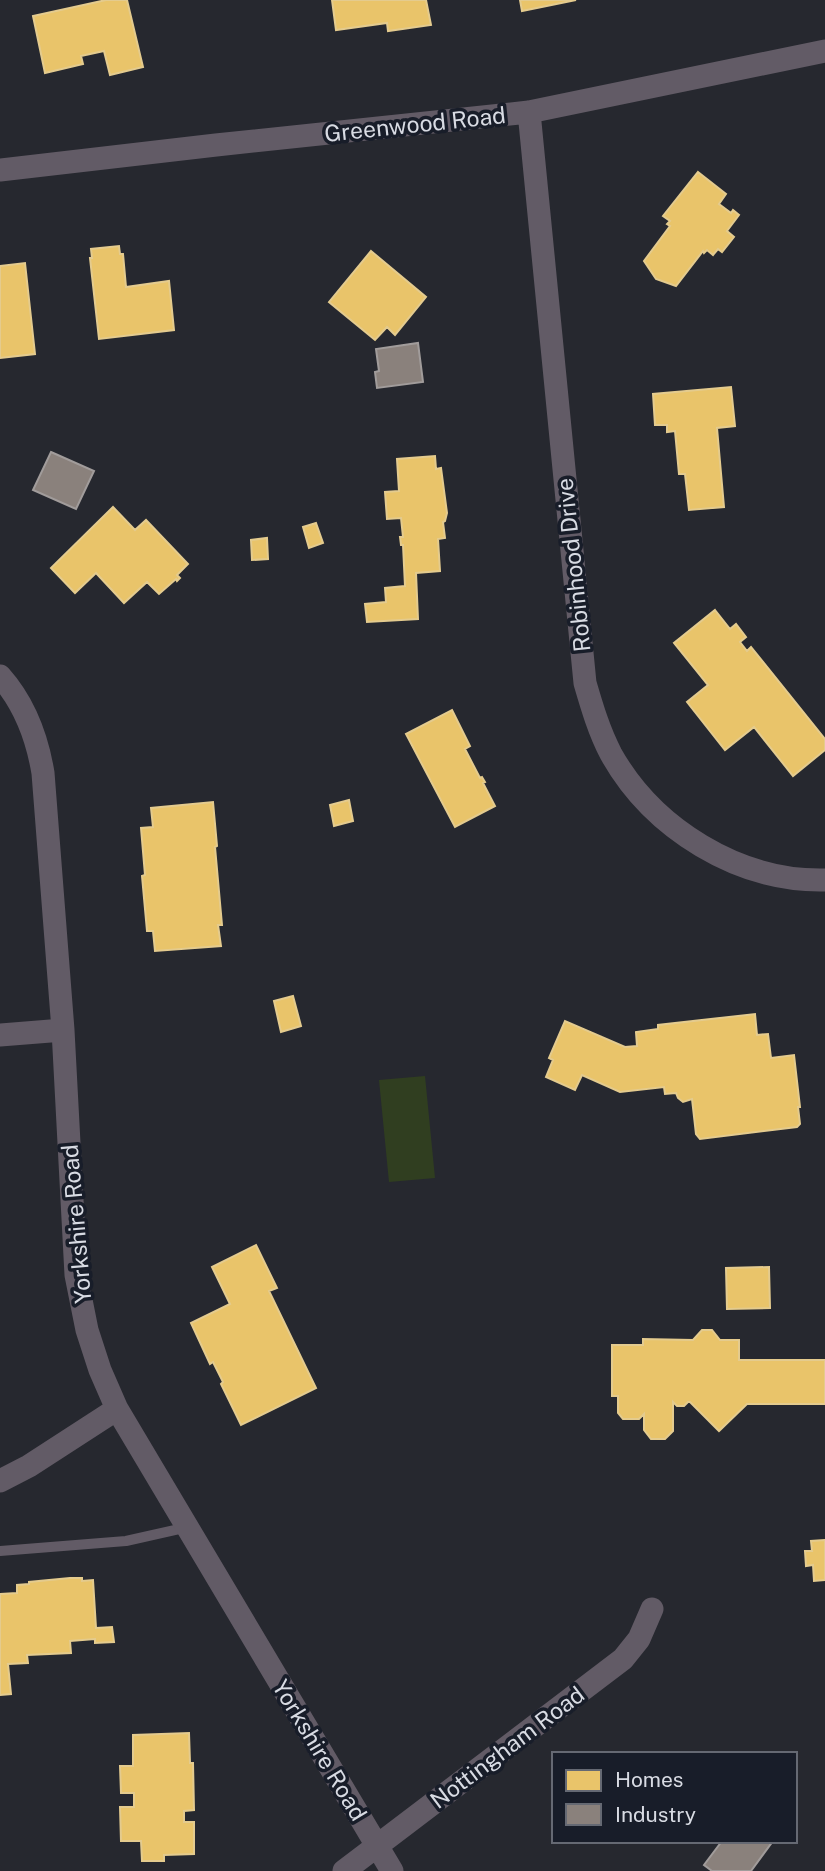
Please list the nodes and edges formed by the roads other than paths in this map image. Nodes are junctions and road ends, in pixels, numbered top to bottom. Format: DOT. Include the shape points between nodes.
graph roads {
  1 [pos="825,51"];
  2 [pos="529,112"];
  3 [pos="0,170"];
  4 [pos="0,676"];
  5 [pos="825,880"];
  6 [pos="63,1030"];
  7 [pos="0,1035"];
  8 [pos="117,1409"];
  9 [pos="0,1482"];
  10 [pos="188,1527"];
  11 [pos="0,1550"];
  12 [pos="652,1609"];
  13 [pos="377,1846"];
  14 [pos="344,1871"];
  15 [pos="392,1871"];
  1 -- 2 [label="street, Greenwood Road"];
  2 -- 3 [label="street, Greenwood Road"];
  2 -- 5 [label="street, Robinhood Drive" via="585,683 597,724 631,783 659,815 693,841 731,861 772,874"];
  4 -- 6 [label="street, Yorkshire Road" via="29,718 40,750"];
  6 -- 7 [label="street"];
  6 -- 8 [label="street, Yorkshire Road" via="76,1275 87,1330"];
  8 -- 9 [label="street"];
  8 -- 10 [label="street, Yorkshire Road"];
  10 -- 11 [label="lane" via="125,1541"];
  10 -- 13 [label="street, Yorkshire Road"];
  12 -- 13 [label="street, Nottingham Road" via="639,1639 623,1659"];
  13 -- 14 [label="street, Nottingham Road"];
  13 -- 15 [label="street, Yorkshire Road"];
}
